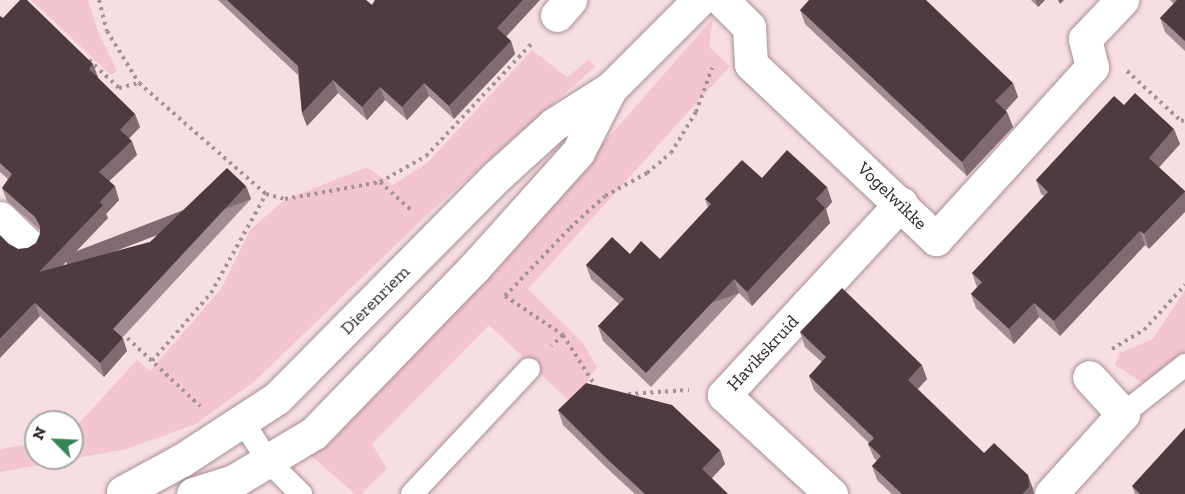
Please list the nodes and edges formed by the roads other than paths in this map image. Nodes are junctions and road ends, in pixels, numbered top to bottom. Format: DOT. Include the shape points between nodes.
graph roads {
  1 [pos="699,0"];
  2 [pos="722,0"];
  3 [pos="1122,0"];
  4 [pos="611,88"];
  5 [pos="901,203"];
  6 [pos="0,218"];
  7 [pos="27,244"];
  8 [pos="1185,365"];
  9 [pos="529,369"];
  10 [pos="1089,377"];
  11 [pos="1123,414"];
  12 [pos="235,425"];
  13 [pos="268,461"];
  14 [pos="111,493"];
  15 [pos="159,494"];
  16 [pos="193,494"];
  17 [pos="301,494"];
  18 [pos="412,494"];
  19 [pos="831,494"];
  20 [pos="1051,494"];
  1 -- 4 [label="street, Dierenriem"];
  2 -- 5 [label="street, Vogelwikke" via="749,27 751,64"];
  3 -- 5 [label="street, Vogelwikke" via="1085,39 1092,67 936,239"];
  4 -- 12 [label="street, Dierenriem" via="553,125 497,176 277,398"];
  4 -- 13 [label="street, Dierenriem" via="578,152 474,268 314,433"];
  5 -- 19 [label="street, Havikskruid" via="724,395"];
  6 -- 7 [label="street"];
  8 -- 11 [label="lane"];
  9 -- 18 [label="lane"];
  10 -- 11 [label="street"];
  11 -- 20 [label="street"];
  12 -- 13 [label="lane"];
  12 -- 14 [label="street, Dierenriem" via="182,460"];
  13 -- 16 [label="street, Dierenriem" via="234,481"];
  13 -- 17 [label="lane"];
  14 -- 15 [label="street, Dierenriem"];
}
